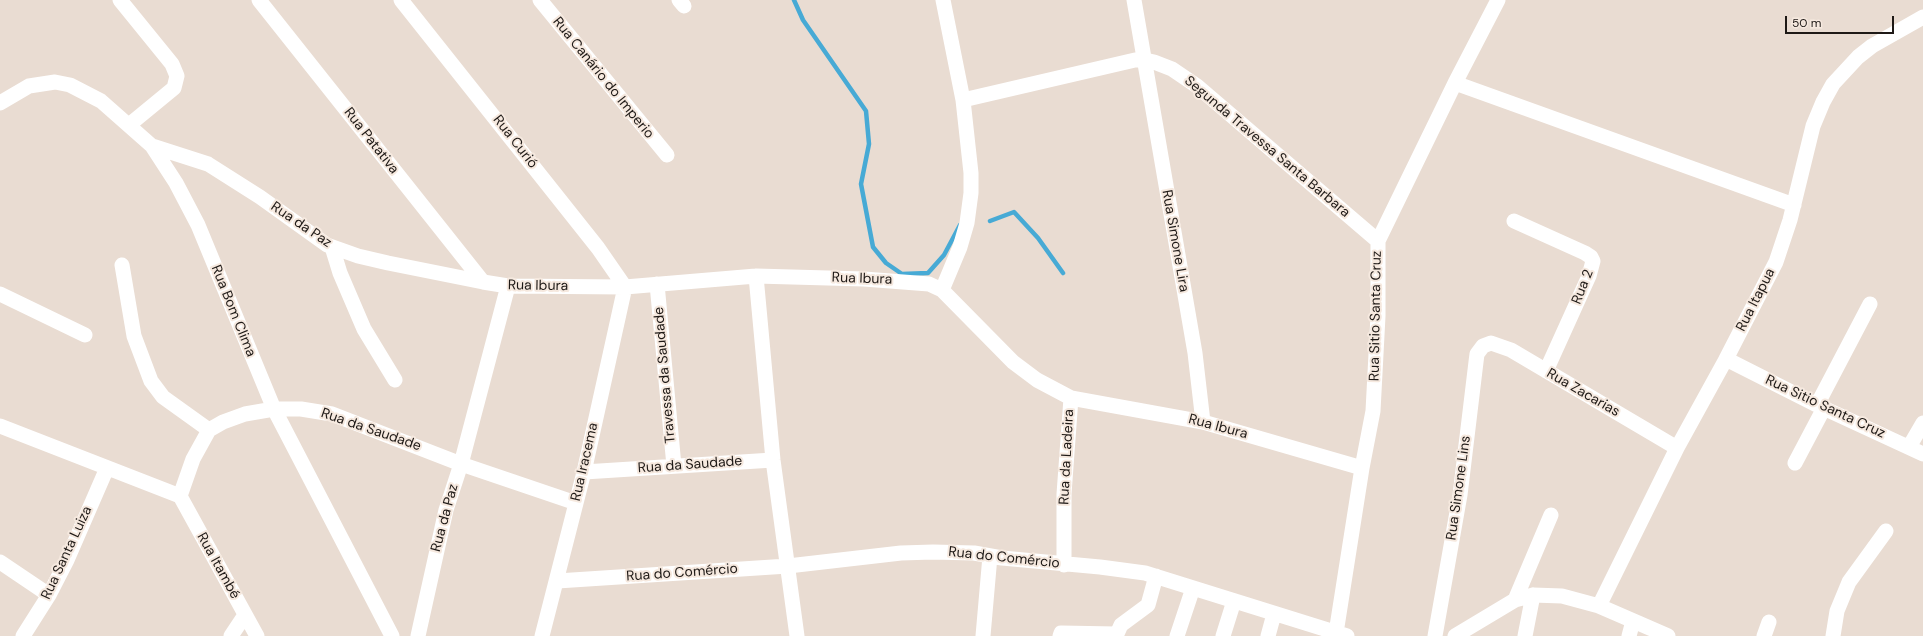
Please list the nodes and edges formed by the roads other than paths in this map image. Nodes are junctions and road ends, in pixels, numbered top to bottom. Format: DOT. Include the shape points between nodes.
graph roads {
  1 [pos="120,0"];
  2 [pos="259,0"];
  3 [pos="401,0"];
  4 [pos="540,0"];
  5 [pos="943,0"];
  6 [pos="1134,0"];
  7 [pos="1498,0"];
  8 [pos="1923,18"];
  9 [pos="1145,60"];
  10 [pos="1455,83"];
  11 [pos="963,100"];
  12 [pos="0,103"];
  13 [pos="129,125"];
  14 [pos="152,146"];
  15 [pos="667,155"];
  16 [pos="1794,205"];
  17 [pos="1514,221"];
  18 [pos="1378,242"];
  19 [pos="332,247"];
  20 [pos="122,265"];
  21 [pos="756,276"];
  22 [pos="483,282"];
  23 [pos="657,284"];
  24 [pos="508,286"];
  25 [pos="625,287"];
  26 [pos="942,290"];
  27 [pos="0,294"];
  28 [pos="1870,304"];
  29 [pos="85,334"];
  30 [pos="1487,344"];
  31 [pos="1726,359"];
  32 [pos="1546,371"];
  33 [pos="395,380"];
  34 [pos="1071,398"];
  35 [pos="1821,406"];
  36 [pos="274,410"];
  37 [pos="1204,422"];
  38 [pos="1923,423"];
  39 [pos="0,426"];
  40 [pos="209,430"];
  41 [pos="1909,447"];
  42 [pos="1677,448"];
  43 [pos="1923,454"];
  44 [pos="773,460"];
  45 [pos="1796,463"];
  46 [pos="461,464"];
  47 [pos="674,466"];
  48 [pos="107,468"];
  49 [pos="1362,468"];
  50 [pos="584,472"];
  51 [pos="180,496"];
  52 [pos="576,504"];
  53 [pos="1550,515"];
  54 [pos="1886,531"];
  55 [pos="990,556"];
  56 [pos="0,562"];
  57 [pos="1064,565"];
  58 [pos="788,566"];
  59 [pos="1156,576"];
  60 [pos="557,581"];
  61 [pos="1193,588"];
  62 [pos="49,595"];
  63 [pos="1533,595"];
  64 [pos="1515,600"];
  65 [pos="1234,601"];
  66 [pos="1599,606"];
  67 [pos="1274,614"];
  68 [pos="244,615"];
  69 [pos="1632,621"];
  70 [pos="1769,622"];
  71 [pos="1341,634"];
  72 [pos="1116,635"];
  73 [pos="23,636"];
  74 [pos="231,636"];
  75 [pos="257,636"];
  76 [pos="392,636"];
  77 [pos="418,636"];
  78 [pos="542,636"];
  79 [pos="797,636"];
  80 [pos="983,636"];
  81 [pos="1060,636"];
  82 [pos="1178,636"];
  83 [pos="1223,636"];
  84 [pos="1268,636"];
  85 [pos="1435,636"];
  86 [pos="1455,636"];
  87 [pos="1525,636"];
  88 [pos="1629,636"];
  89 [pos="1668,636"];
  90 [pos="1764,636"];
  91 [pos="1832,636"];
  1 -- 13 [label="street" via="168,58 177,76 174,88"];
  2 -- 22 [label="street, Rua Patativa"];
  3 -- 25 [label="street, Rua Curió" via="593,242"];
  4 -- 15 [label="street, Rua Canário do Imperio"];
  5 -- 11 [label="street"];
  6 -- 9 [label="street, Rua Simone Lira"];
  7 -- 10 [label="street, Rua Sitio Santa Cruz"];
  8 -- 16 [label="street, Rua Itapua" via="1872,46 1833,84 1813,126"];
  9 -- 11 [label="street, Segunda Travessa Santa Barbara"];
  9 -- 18 [label="street, Segunda Travessa Santa Barbara" via="1172,69 1197,86"];
  9 -- 37 [label="street, Rua Simone Lira" via="1195,353"];
  10 -- 16 [label="street"];
  10 -- 18 [label="street, Rua Sitio Santa Cruz"];
  11 -- 26 [label="street" via="971,173 969,211 963,237"];
  12 -- 13 [label="street, Rua Bom Clima" via="29,86 55,82 70,85 101,101"];
  13 -- 14 [label="street, Rua Bom Clima"];
  14 -- 19 [label="street, Rua da Paz" via="208,164"];
  14 -- 36 [label="street, Rua Bom Clima" via="176,183 198,225"];
  16 -- 31 [label="street, Rua Itapua" via="1776,262"];
  17 -- 32 [label="street, Rua 2" via="1585,253 1593,261 1589,276"];
  18 -- 49 [label="street, Rua Sitio Santa Cruz" via="1378,316 1373,411"];
  19 -- 22 [label="street, Rua da Paz" via="388,263"];
  19 -- 33 [label="street" via="364,329"];
  20 -- 40 [label="street" via="134,336 151,381 163,397"];
  21 -- 23 [label="street, Rua Ibura"];
  21 -- 26 [label="street, Rua Ibura" via="922,283"];
  21 -- 44 [label="street"];
  22 -- 24 [label="street, Rua Ibura"];
  23 -- 25 [label="street, Rua Ibura"];
  23 -- 47 [label="street, Travessa da Saudade"];
  24 -- 25 [label="street, Rua Ibura"];
  24 -- 46 [label="street, Rua da Paz"];
  25 -- 50 [label="street, Rua Iracema"];
  26 -- 34 [label="street, Rua da Ladeira" via="1013,362 1037,380"];
  27 -- 29 [label="street"];
  28 -- 35 [label="street"];
  30 -- 32 [label="street, Rua Zacarias" via="1504,347"];
  30 -- 85 [label="street, Rua Simone Lins" via="1481,348 1476,362 1460,495"];
  31 -- 35 [label="street, Rua Sitio Santa Cruz"];
  31 -- 42 [label="street, Rua Itapua"];
  32 -- 42 [label="street, Rua Zacarias"];
  34 -- 37 [label="street, Rua Ibura"];
  34 -- 57 [label="street, Rua da Ladeira" via="1064,479"];
  35 -- 41 [label="street, Rua Sitio Santa Cruz"];
  35 -- 45 [label="street"];
  36 -- 40 [label="street, Rua da Saudade" via="234,417"];
  36 -- 46 [label="street, Rua da Saudade" via="301,409 332,414"];
  36 -- 76 [label="street, Rua Bom Clima"];
  37 -- 49 [label="street, Rua Ibura"];
  38 -- 41 [label="street"];
  39 -- 48 [label="street"];
  40 -- 51 [label="street" via="193,459"];
  41 -- 43 [label="street, Rua Sitio Santa Cruz"];
  42 -- 66 [label="street, Rua Itapua"];
  44 -- 47 [label="street, Rua da Saudade"];
  44 -- 58 [label="street"];
  46 -- 52 [label="street, Rua da Saudade"];
  46 -- 77 [label="street, Rua da Paz" via="446,510"];
  47 -- 50 [label="street, Rua da Saudade"];
  48 -- 51 [label="street"];
  48 -- 62 [label="street, Rua Santa Luiza"];
  49 -- 71 [label="street, Rua Sitio Santa Cruz"];
  50 -- 52 [label="street, Rua Iracema"];
  51 -- 68 [label="street, Rua Itambé"];
  52 -- 60 [label="street, Rua Iracema"];
  53 -- 64 [label="street"];
  54 -- 91 [label="street" via="1849,582 1837,611"];
  55 -- 57 [label="street, Rua do Comércio"];
  55 -- 58 [label="street, Rua do Comércio" via="926,552"];
  55 -- 80 [label="street"];
  56 -- 62 [label="street"];
  57 -- 59 [label="street, Rua do Comércio" via="1114,568"];
  58 -- 60 [label="street, Rua do Comércio"];
  58 -- 79 [label="street"];
  59 -- 61 [label="street, Rua do Comércio"];
  59 -- 72 [label="street" via="1148,605 1125,622"];
  60 -- 78 [label="street, Rua Iracema"];
  61 -- 65 [label="street, Rua do Comércio"];
  61 -- 82 [label="street"];
  62 -- 73 [label="street, Rua Santa Luiza"];
  63 -- 64 [label="street"];
  63 -- 66 [label="street" via="1562,596"];
  63 -- 87 [label="street"];
  64 -- 86 [label="street"];
  65 -- 67 [label="street, Rua do Comércio"];
  65 -- 83 [label="street"];
  66 -- 69 [label="street"];
  67 -- 71 [label="street, Rua do Comércio"];
  67 -- 84 [label="street"];
  68 -- 74 [label="street"];
  68 -- 75 [label="street, Rua Itambé"];
  69 -- 88 [label="street"];
  69 -- 89 [label="street"];
  70 -- 90 [label="street"];
  72 -- 81 [label="street" via="1061,633"];
}
